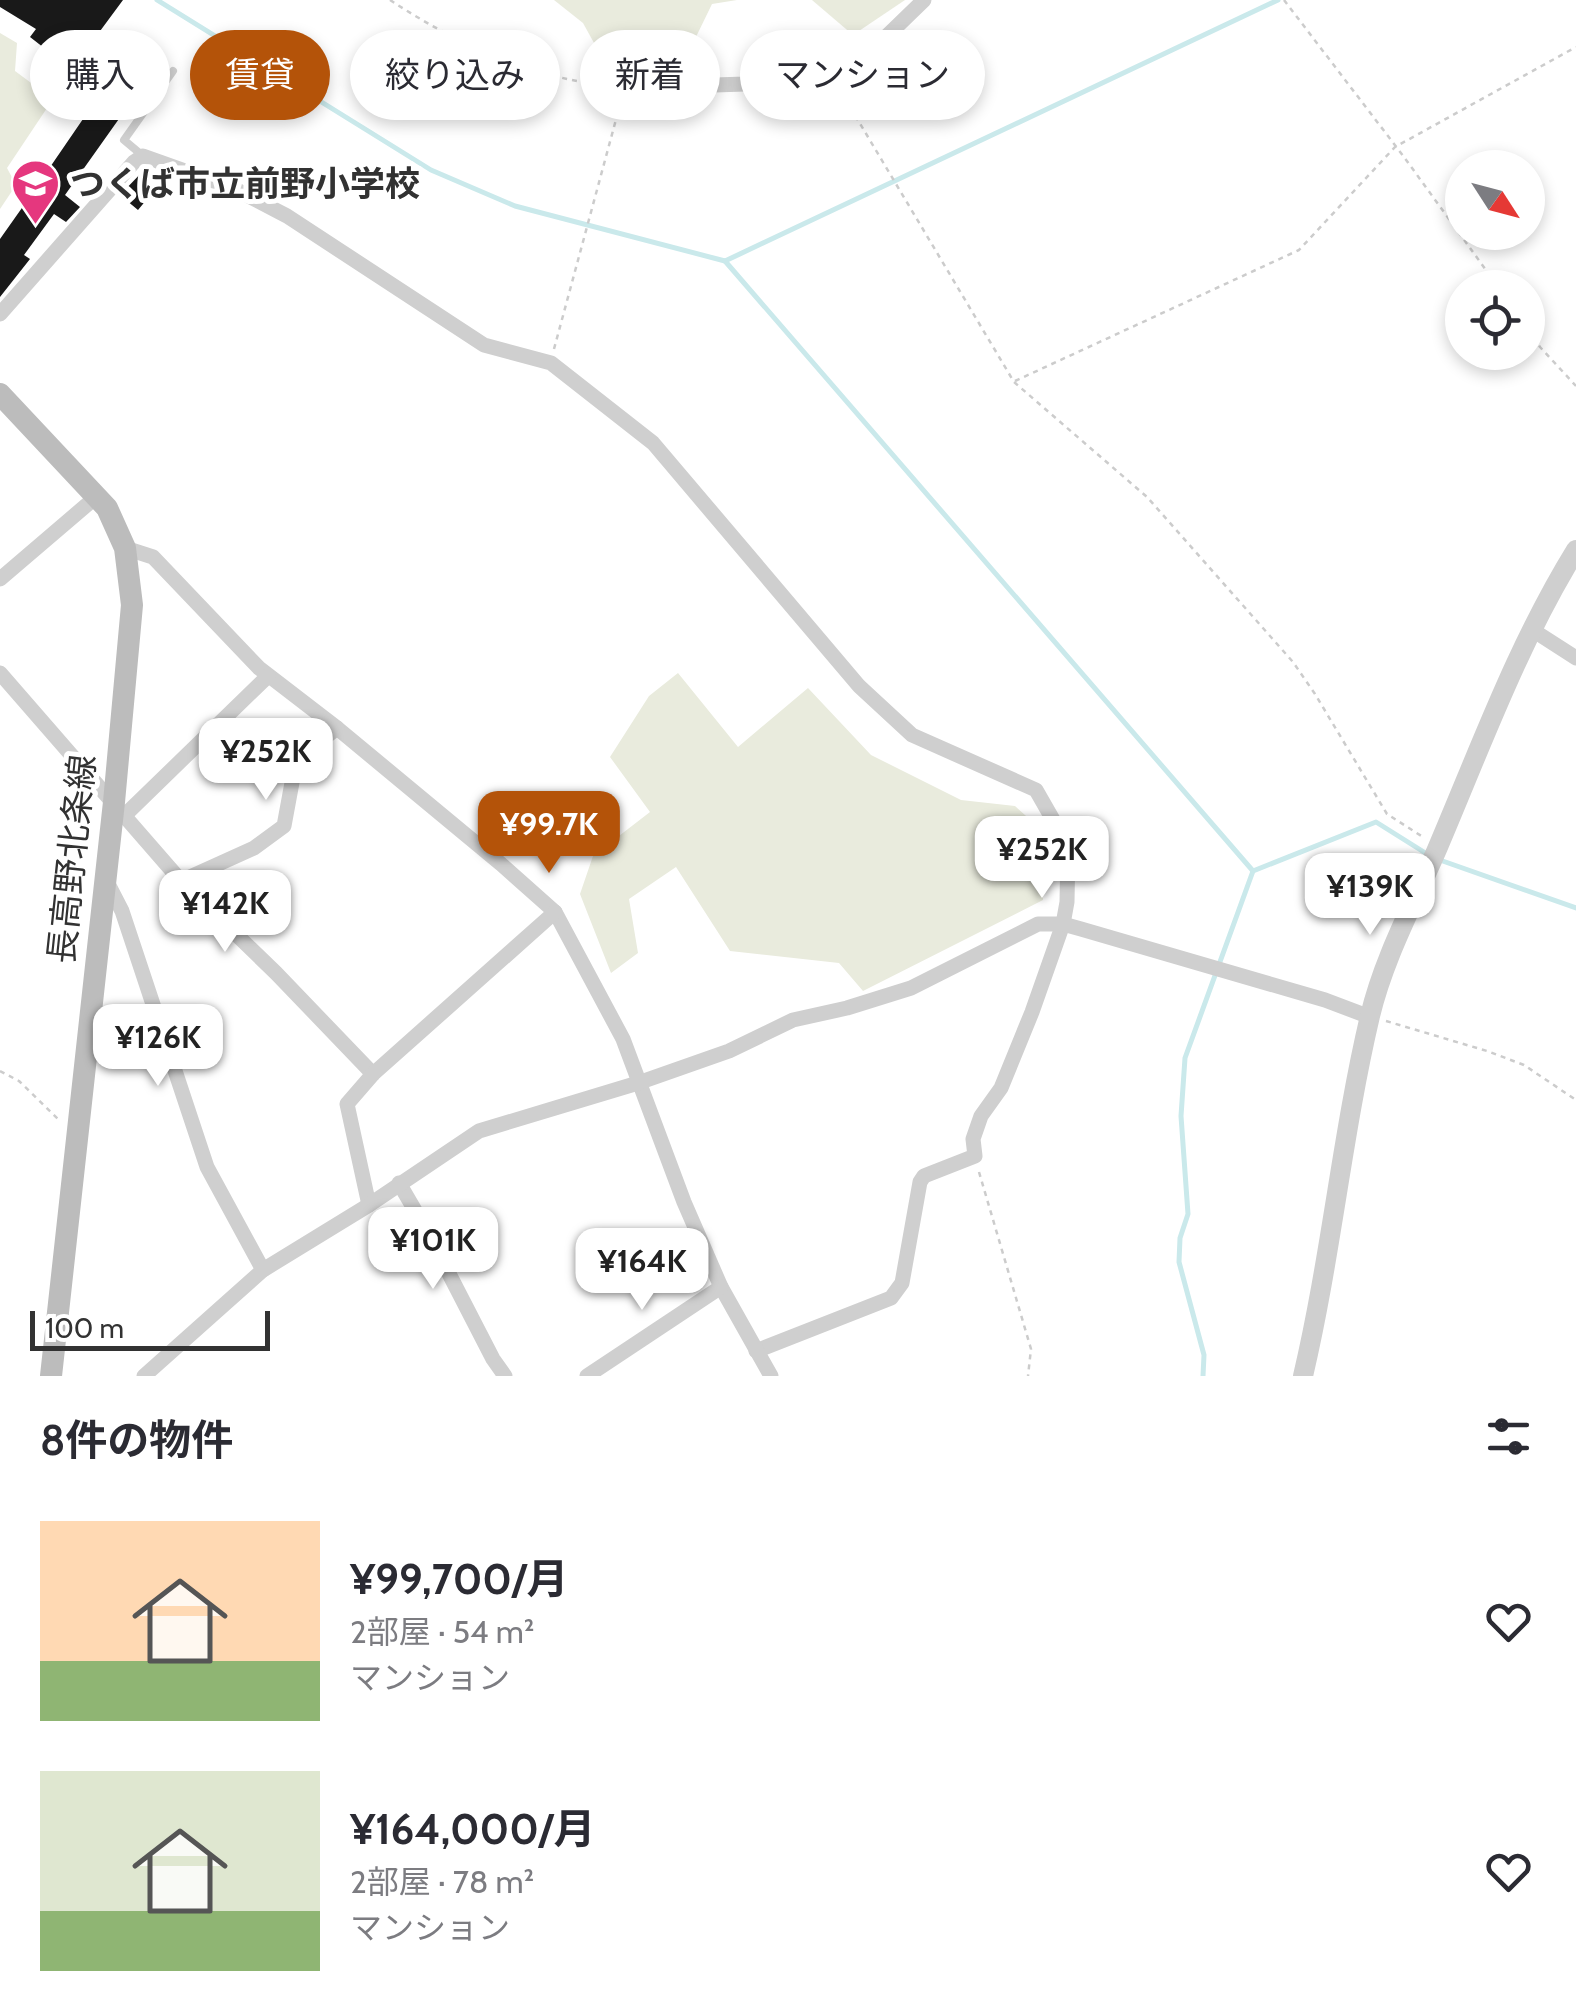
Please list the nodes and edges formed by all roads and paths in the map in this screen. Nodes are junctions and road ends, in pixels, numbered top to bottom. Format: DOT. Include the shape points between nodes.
graph roads {
  1 [pos="390,0"];
  2 [pos="924,0"];
  3 [pos="1284,0"];
  4 [pos="893,30"];
  5 [pos="1576,47"];
  6 [pos="173,71"];
  7 [pos="580,83"];
  8 [pos="615,120"];
  9 [pos="858,120"];
  10 [pos="1395,148"];
  11 [pos="143,156"];
  12 [pos="1486,270"];
  13 [pos="0,314"];
  14 [pos="1545,352"];
  15 [pos="551,363"];
  16 [pos="1014,382"];
  17 [pos="1576,386"];
  18 [pos="0,394"];
  19 [pos="96,496"];
  20 [pos="125,548"];
  21 [pos="1576,550"];
  22 [pos="0,579"];
  23 [pos="1531,629"];
  24 [pos="1576,658"];
  25 [pos="0,673"];
  26 [pos="268,676"];
  27 [pos="336,728"];
  28 [pos="119,809"];
  29 [pos="1438,846"];
  30 [pos="106,880"];
  31 [pos="181,881"];
  32 [pos="555,912"];
  33 [pos="1063,924"];
  34 [pos="1370,1017"];
  35 [pos="0,1071"];
  36 [pos="373,1074"];
  37 [pos="638,1083"];
  38 [pos="1576,1100"];
  39 [pos="78,1129"];
  40 [pos="974,1156"];
  41 [pos="399,1183"];
  42 [pos="369,1206"];
  43 [pos="264,1270"];
  44 [pos="722,1287"];
  45 [pos="756,1351"];
  46 [pos="51,1376"];
  47 [pos="144,1376"];
  48 [pos="505,1376"];
  49 [pos="587,1376"];
  50 [pos="771,1376"];
  51 [pos="1028,1376"];
  52 [pos="1303,1376"];
  1 -- 7 [label="path" via="477,50"];
  2 -- 4 [label="street"];
  3 -- 10 [label="path"];
  5 -- 10 [label="path"];
  6 -- 11 [label="lane" via="124,140"];
  8 -- 15 [label="path"];
  9 -- 16 [label="path"];
  10 -- 12 [label="path"];
  10 -- 16 [label="path" via="1299,250"];
  11 -- 13 [label="street"];
  11 -- 15 [label="street" via="233,188 287,216 484,345"];
  14 -- 17 [label="path"];
  15 -- 33 [label="street" via="653,443 860,686 912,736 1036,790 1068,846"];
  16 -- 29 [label="path" via="1148,497 1294,662 1387,814"];
  18 -- 19 [label="main road, 長高野北条線"];
  19 -- 20 [label="main road, 長高野北条線"];
  19 -- 22 [label="street"];
  20 -- 26 [label="street" via="153,557"];
  20 -- 28 [label="main road, 長高野北条線" via="132,605"];
  21 -- 23 [label="street"];
  23 -- 24 [label="street"];
  23 -- 29 [label="street"];
  25 -- 28 [label="street"];
  26 -- 27 [label="street"];
  26 -- 28 [label="street"];
  27 -- 31 [label="street" via="296,762 284,826 254,848"];
  27 -- 32 [label="street"];
  28 -- 30 [label="main road, 長高野北条線"];
  28 -- 31 [label="street"];
  29 -- 34 [label="street"];
  30 -- 39 [label="main road, 長高野北条線"];
  30 -- 43 [label="street" via="207,1167"];
  31 -- 36 [label="street"];
  32 -- 36 [label="street"];
  32 -- 37 [label="street" via="623,1039"];
  33 -- 34 [label="street"];
  33 -- 37 [label="street" via="1038,924 911,988 793,1020"];
  33 -- 40 [label="street" via="1001,1088 981,1116"];
  34 -- 38 [label="path" via="1524,1065"];
  34 -- 52 [label="street"];
  35 -- 39 [label="path" via="56,1119"];
  36 -- 42 [label="street" via="347,1104"];
  37 -- 41 [label="street" via="480,1130"];
  37 -- 44 [label="street"];
  39 -- 46 [label="main road, 長高野北条線"];
  40 -- 45 [label="street" via="920,1182 902,1283 891,1298"];
  40 -- 51 [label="path" via="1031,1348"];
  41 -- 42 [label="street"];
  41 -- 48 [label="street"];
  42 -- 43 [label="street"];
  43 -- 47 [label="street"];
  44 -- 45 [label="street"];
  44 -- 49 [label="street"];
  45 -- 50 [label="street"];
}
